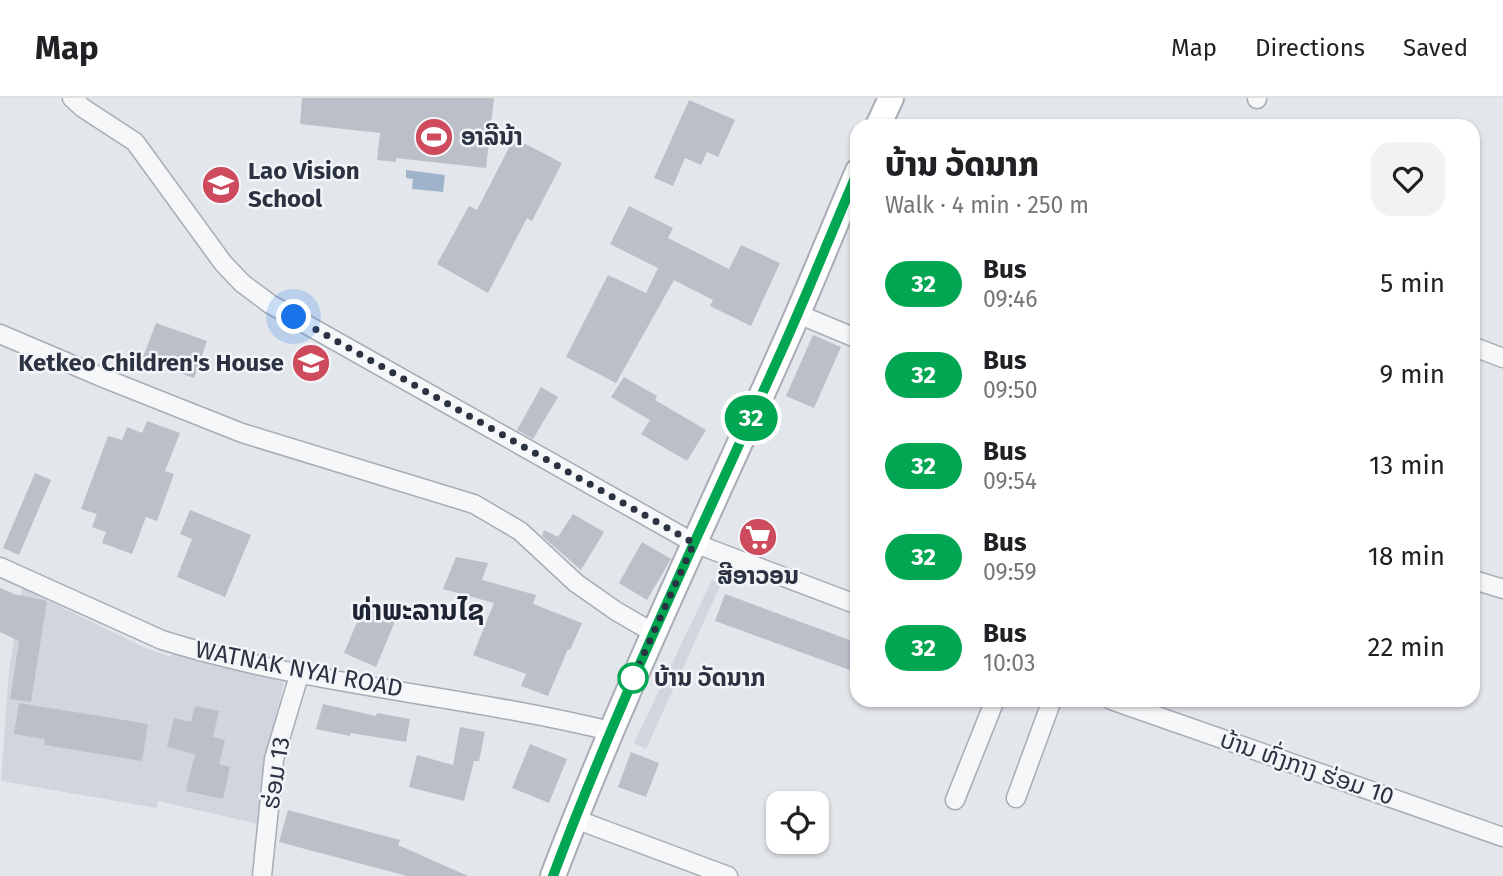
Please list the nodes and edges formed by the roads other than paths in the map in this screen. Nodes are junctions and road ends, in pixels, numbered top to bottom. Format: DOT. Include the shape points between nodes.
graph roads {
  1 [pos="74,98"];
  2 [pos="891,98"];
  3 [pos="881,119"];
  4 [pos="850,189"];
  5 [pos="798,314"];
  6 [pos="0,334"];
  7 [pos="850,336"];
  8 [pos="1480,348"];
  9 [pos="1503,358"];
  10 [pos="694,543"];
  11 [pos="0,567"];
  12 [pos="1480,582"];
  13 [pos="1503,589"];
  14 [pos="850,602"];
  15 [pos="652,632"];
  16 [pos="300,672"];
  17 [pos="992,707"];
  18 [pos="1049,707"];
  19 [pos="1131,707"];
  20 [pos="610,731"];
  21 [pos="1016,798"];
  22 [pos="955,800"];
  23 [pos="575,819"];
  24 [pos="1503,837"];
  25 [pos="262,876"];
  26 [pos="553,876"];
  27 [pos="728,876"];
  1 -- 10 [label="street" via="135,142 223,263 271,304"];
  2 -- 3 [label="street"];
  4 -- 5 [label="street"];
  5 -- 7 [label="street"];
  5 -- 10 [label="street"];
  6 -- 15 [label="street" via="243,433 474,504 520,531 576,583"];
  8 -- 9 [label="street"];
  10 -- 14 [label="street"];
  10 -- 15 [label="street"];
  11 -- 16 [label="street, WATNAK NYAI ROAD" via="162,640"];
  12 -- 13 [label="street"];
  15 -- 20 [label="street"];
  16 -- 20 [label="street, WATNAK NYAI ROAD"];
  16 -- 25 [label="street, ຮ່ອມ 13" via="274,759"];
  17 -- 22 [label="street"];
  18 -- 21 [label="street"];
  19 -- 24 [label="street, ບ້ານ ທົ່ງກາງ ຮ່ອມ 10"];
  20 -- 23 [label="street"];
  23 -- 26 [label="street"];
  23 -- 27 [label="street"];
}
